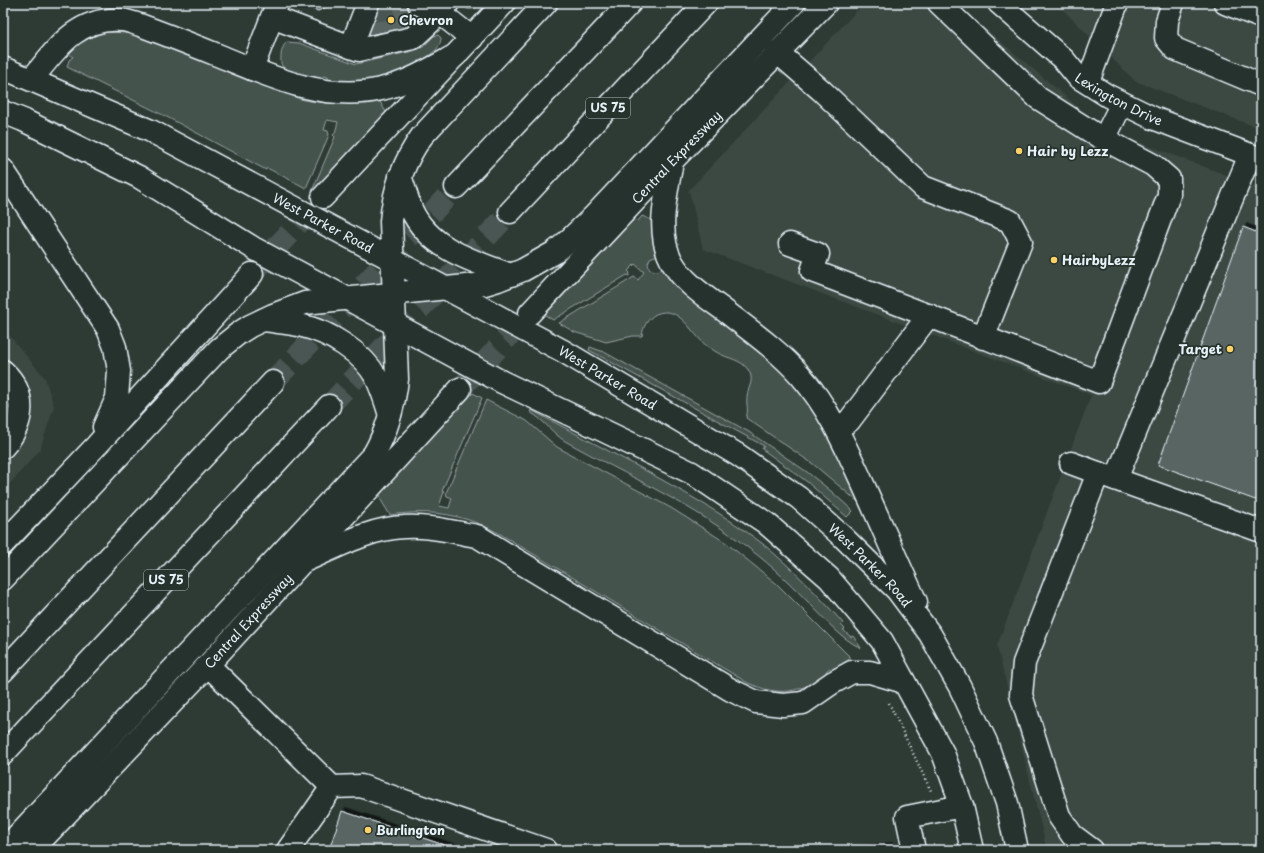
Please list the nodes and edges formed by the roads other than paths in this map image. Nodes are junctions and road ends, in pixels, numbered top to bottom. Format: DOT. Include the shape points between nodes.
graph roads {
  1 [pos="504,3"];
  2 [pos="546,3"];
  3 [pos="630,3"];
  4 [pos="706,3"];
  5 [pos="794,3"];
  6 [pos="826,3"];
  7 [pos="939,3"];
  8 [pos="999,3"];
  9 [pos="1173,3"];
  10 [pos="1225,3"];
  11 [pos="419,4"];
  12 [pos="1115,4"];
  13 [pos="444,8"];
  14 [pos="368,9"];
  15 [pos="275,10"];
  16 [pos="1261,17"];
  17 [pos="472,38"];
  18 [pos="351,47"];
  19 [pos="777,52"];
  20 [pos="456,55"];
  21 [pos="3,68"];
  22 [pos="252,69"];
  23 [pos="32,79"];
  24 [pos="1088,82"];
  25 [pos="1261,85"];
  26 [pos="1122,103"];
  27 [pos="3,112"];
  28 [pos="1104,139"];
  29 [pos="1256,157"];
  30 [pos="672,161"];
  31 [pos="3,170"];
  32 [pos="400,176"];
  33 [pos="456,186"];
  34 [pos="323,197"];
  35 [pos="510,212"];
  36 [pos="790,244"];
  37 [pos="393,260"];
  38 [pos="252,274"];
  39 [pos="511,275"];
  40 [pos="446,288"];
  41 [pos="394,294"];
  42 [pos="347,299"];
  43 [pos="530,313"];
  44 [pos="929,315"];
  45 [pos="262,320"];
  46 [pos="396,325"];
  47 [pos="983,338"];
  48 [pos="3,371"];
  49 [pos="273,382"];
  50 [pos="460,389"];
  51 [pos="329,406"];
  52 [pos="390,415"];
  53 [pos="837,428"];
  54 [pos="97,445"];
  55 [pos="3,447"];
  56 [pos="1071,463"];
  57 [pos="1107,476"];
  58 [pos="1261,531"];
  59 [pos="3,544"];
  60 [pos="304,561"];
  61 [pos="3,579"];
  62 [pos="930,634"];
  63 [pos="208,665"];
  64 [pos="3,671"];
  65 [pos="904,682"];
  66 [pos="3,754"];
  67 [pos="332,787"];
  68 [pos="962,806"];
  69 [pos="4,850"];
  70 [pos="32,850"];
  71 [pos="288,850"];
  72 [pos="546,850"];
  73 [pos="914,850"];
  74 [pos="972,850"];
  75 [pos="1017,850"];
  76 [pos="1092,850"];
  1 -- 17 [label="main road"];
  2 -- 32 [label="main road" via="425,132 414,147"];
  3 -- 33 [label="main road"];
  4 -- 35 [label="main road, US 75"];
  5 -- 39 [label="main road" via="581,229 554,252"];
  6 -- 19 [label="main road, Central Expressway"];
  7 -- 28 [label="main road" via="1038,98"];
  8 -- 24 [label="main road, Lexington Drive" via="1064,60 1078,77"];
  9 -- 25 [label="main road" via="1167,21 1166,38 1175,49"];
  10 -- 16 [label="main road"];
  11 -- 13 [label="main road"];
  12 -- 24 [label="main road"];
  13 -- 17 [label="main road"];
  13 -- 18 [label="main road" via="413,38 359,50"];
  14 -- 18 [label="main road"];
  15 -- 18 [label="main road"];
  15 -- 22 [label="main road"];
  17 -- 20 [label="main road"];
  19 -- 30 [label="main road, Central Expressway"];
  19 -- 47 [label="main road" via="923,187 1010,220 1021,242"];
  20 -- 22 [label="main road" via="412,78 381,89 351,93 321,91 289,83"];
  20 -- 34 [label="main road"];
  21 -- 23 [label="main road, West Parker Road"];
  22 -- 23 [label="main road" via="140,25 124,20 113,20 73,33"];
  23 -- 37 [label="main road, West Parker Road" via="151,132"];
  24 -- 26 [label="main road, Lexington Drive"];
  26 -- 28 [label="main road"];
  26 -- 29 [label="main road, Lexington Drive" via="1153,118"];
  27 -- 42 [label="main road" via="139,177 255,249"];
  28 -- 47 [label="main road" via="1153,165 1169,179 1169,195 1099,382"];
  29 -- 57 [label="main road"];
  30 -- 43 [label="main road, Central Expressway"];
  30 -- 53 [label="main road" via="663,219 665,243 672,262 692,286 788,362 823,403"];
  31 -- 54 [label="main road" via="108,328 115,347 119,371 118,398"];
  32 -- 37 [label="main road" via="392,211"];
  32 -- 39 [label="main road" via="411,208 424,230 434,239 461,256"];
  36 -- 44 [label="main road" via="818,254 812,271"];
  37 -- 40 [label="main road, West Parker Road"];
  37 -- 41 [label="main road"];
  38 -- 54 [label="main road"];
  39 -- 40 [label="main road" via="485,284"];
  40 -- 41 [label="main road"];
  40 -- 62 [label="main road, West Parker Road" via="563,351 738,455 787,489 844,538 897,590"];
  41 -- 42 [label="main road"];
  41 -- 46 [label="main road"];
  42 -- 45 [label="main road" via="305,303"];
  42 -- 46 [label="main road"];
  44 -- 47 [label="main road"];
  44 -- 53 [label="main road" via="849,422"];
  45 -- 52 [label="main road" via="303,326 354,352 376,377"];
  45 -- 61 [label="main road" via="239,333 219,349"];
  46 -- 52 [label="main road" via="397,379"];
  46 -- 65 [label="main road" via="502,382 692,473 766,523 828,578 882,641"];
  48 -- 55 [label="main road" via="11,378 18,393 21,410 17,426"];
  49 -- 64 [label="main road"];
  50 -- 60 [label="main road, Central Expressway"];
  51 -- 66 [label="main road, US 75"];
  52 -- 69 [label="main road" via="377,449 370,459"];
  53 -- 62 [label="main road"];
  54 -- 59 [label="main road"];
  56 -- 57 [label="main road"];
  57 -- 58 [label="main road"];
  57 -- 76 [label="main road" via="1024,663 1021,695 1059,816 1072,835"];
  60 -- 63 [label="main road, Central Expressway"];
  60 -- 65 [label="main road" via="370,533 404,526 477,536 731,690 756,702 783,705 804,703 852,672 870,672"];
  62 -- 75 [label="main road, West Parker Road" via="960,686 986,742 1007,803"];
  63 -- 67 [label="main road"];
  63 -- 70 [label="main road, Central Expressway"];
  65 -- 68 [label="main road" via="943,753"];
  67 -- 71 [label="main road"];
  67 -- 72 [label="main road" via="361,786"];
  68 -- 73 [label="main road" via="907,817"];
  68 -- 74 [label="main road"];
}
